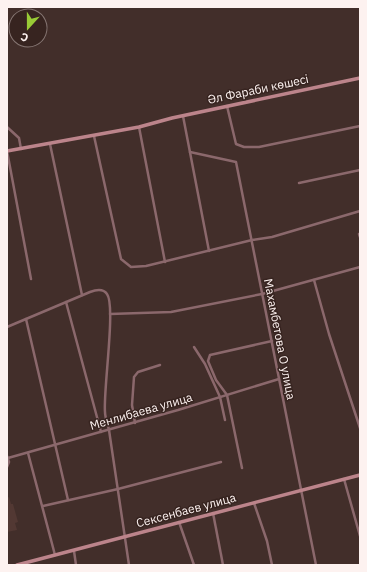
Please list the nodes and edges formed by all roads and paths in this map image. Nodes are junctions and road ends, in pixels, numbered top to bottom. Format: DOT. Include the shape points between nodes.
graph roads {
  1 [pos="360,78"];
  2 [pos="227,106"];
  3 [pos="183,115"];
  4 [pos="360,126"];
  5 [pos="7,127"];
  6 [pos="139,127"];
  7 [pos="94,136"];
  8 [pos="50,144"];
  9 [pos="21,148"];
  10 [pos="7,151"];
  11 [pos="190,152"];
  12 [pos="360,170"];
  13 [pos="299,183"];
  14 [pos="360,211"];
  15 [pos="252,240"];
  16 [pos="209,251"];
  17 [pos="165,262"];
  18 [pos="360,267"];
  19 [pos="31,279"];
  20 [pos="314,280"];
  21 [pos="262,294"];
  22 [pos="82,295"];
  23 [pos="66,302"];
  24 [pos="110,314"];
  25 [pos="26,319"];
  26 [pos="7,327"];
  27 [pos="272,342"];
  28 [pos="194,347"];
  29 [pos="160,366"];
  30 [pos="279,379"];
  31 [pos="227,395"];
  32 [pos="220,397"];
  33 [pos="225,420"];
  34 [pos="134,423"];
  35 [pos="360,428"];
  36 [pos="109,430"];
  37 [pos="101,432"];
  38 [pos="55,446"];
  39 [pos="28,453"];
  40 [pos="8,457"];
  41 [pos="221,462"];
  42 [pos="7,467"];
  43 [pos="242,468"];
  44 [pos="360,475"];
  45 [pos="344,479"];
  46 [pos="118,489"];
  47 [pos="302,490"];
  48 [pos="68,500"];
  49 [pos="254,503"];
  50 [pos="43,506"];
  51 [pos="213,513"];
  52 [pos="179,522"];
  53 [pos="360,536"];
  54 [pos="124,537"];
  55 [pos="74,551"];
  56 [pos="56,556"];
  57 [pos="24,564"];
  58 [pos="17,565"];
  59 [pos="76,565"];
  60 [pos="129,565"];
  61 [pos="194,565"];
  62 [pos="223,565"];
  63 [pos="272,565"];
  64 [pos="316,565"];
  1 -- 2 [label="street, Әл Фараби көшесі"];
  2 -- 3 [label="street, Әл Фараби көшесі"];
  2 -- 4 [label="street" via="236,144 244,147 259,147"];
  3 -- 6 [label="street, Әл Фараби көшесі"];
  3 -- 11 [label="street"];
  5 -- 9 [label="street" via="19,138"];
  6 -- 7 [label="street"];
  6 -- 17 [label="street"];
  7 -- 8 [label="street"];
  7 -- 17 [label="street" via="121,259 131,267"];
  8 -- 9 [label="street"];
  8 -- 22 [label="street"];
  9 -- 10 [label="street"];
  10 -- 19 [label="street"];
  11 -- 15 [label="street, Махамбетова О улица" via="236,162"];
  11 -- 16 [label="street"];
  12 -- 13 [label="street"];
  14 -- 15 [label="street" via="272,237"];
  15 -- 16 [label="street"];
  15 -- 21 [label="street, Махамбетова О улица"];
  16 -- 17 [label="street"];
  18 -- 20 [label="street"];
  20 -- 21 [label="street"];
  20 -- 35 [label="street"];
  21 -- 24 [label="street" via="171,312"];
  21 -- 27 [label="street, Махамбетова О улица"];
  22 -- 23 [label="street"];
  22 -- 24 [label="street" via="98,290 105,291 108,295"];
  23 -- 25 [label="street"];
  23 -- 37 [label="street"];
  24 -- 36 [label="street" via="105,412"];
  25 -- 26 [label="street"];
  25 -- 38 [label="street"];
  27 -- 30 [label="street, Махамбетова О улица"];
  27 -- 31 [label="street" via="210,355 208,361 216,380"];
  28 -- 32 [label="street"];
  29 -- 34 [label="street" via="138,372 134,377"];
  30 -- 31 [label="street, Менлибаева улица"];
  30 -- 47 [label="street, Махамбетова О улица"];
  31 -- 32 [label="street, Менлибаева улица"];
  31 -- 43 [label="street"];
  32 -- 33 [label="street"];
  32 -- 34 [label="street, Менлибаева улица"];
  34 -- 36 [label="street, Менлибаева улица"];
  36 -- 37 [label="street, Менлибаева улица"];
  36 -- 46 [label="street"];
  37 -- 38 [label="street, Менлибаева улица"];
  38 -- 39 [label="street, Менлибаева улица"];
  38 -- 48 [label="street"];
  39 -- 40 [label="street, Менлибаева улица"];
  39 -- 50 [label="street"];
  40 -- 42 [label="street"];
  41 -- 46 [label="street"];
  44 -- 45 [label="street, Сексенбаев улица"];
  45 -- 47 [label="street, Сексенбаев улица"];
  45 -- 53 [label="street"];
  46 -- 48 [label="street"];
  46 -- 54 [label="street"];
  47 -- 49 [label="street, Сексенбаев улица"];
  47 -- 64 [label="street, Махамбетова О улица"];
  48 -- 50 [label="street"];
  49 -- 51 [label="street, Сексенбаев улица"];
  49 -- 63 [label="street"];
  50 -- 56 [label="street"];
  51 -- 52 [label="street, Сексенбаев улица"];
  51 -- 62 [label="street"];
  52 -- 54 [label="street, Сексенбаев улица"];
  52 -- 61 [label="street"];
  54 -- 55 [label="street, Сексенбаев улица"];
  54 -- 60 [label="street"];
  55 -- 56 [label="street, Сексенбаев улица"];
  55 -- 59 [label="street"];
  56 -- 57 [label="street, Сексенбаев улица"];
  57 -- 58 [label="street, Сексенбаев улица"];
}
